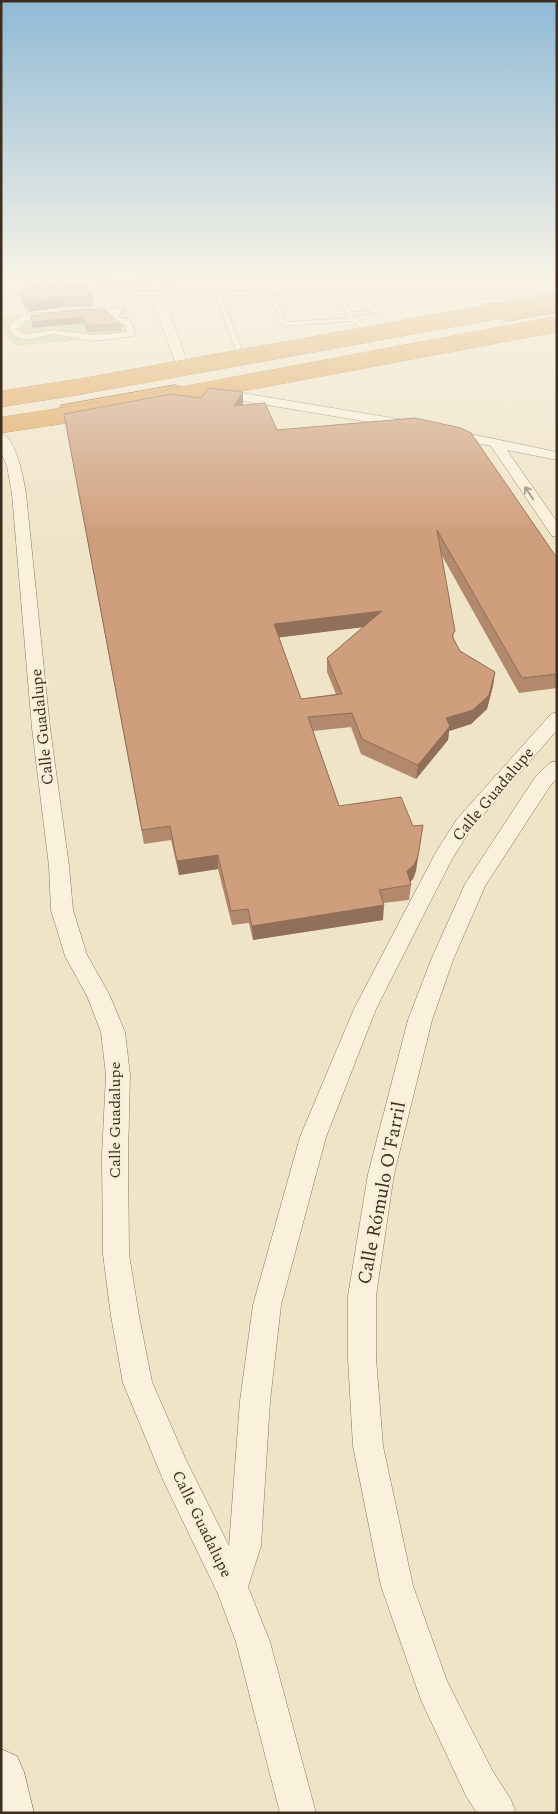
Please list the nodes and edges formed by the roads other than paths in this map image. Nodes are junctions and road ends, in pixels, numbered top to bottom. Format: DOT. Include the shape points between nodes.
graph roads {
  1 [pos="182,364"];
  2 [pos="207,364"];
  3 [pos="246,364"];
  4 [pos="317,364"];
  5 [pos="348,364"];
  6 [pos="385,364"];
  7 [pos="224,394"];
  8 [pos="1,397"];
  9 [pos="1,405"];
  10 [pos="1,420"];
  11 [pos="1,425"];
  12 [pos="1,431"];
  13 [pos="1,436"];
  14 [pos="475,439"];
  15 [pos="496,444"];
  16 [pos="486,456"];
  17 [pos="557,456"];
  18 [pos="557,533"];
  19 [pos="557,718"];
  20 [pos="557,767"];
  21 [pos="232,1587"];
  22 [pos="1,1772"];
  23 [pos="12,1813"];
  24 [pos="298,1813"];
  25 [pos="498,1813"];
  1 -- 8 [label="main road"];
  2 -- 8 [label="highway, bridge"];
  3 -- 9 [label="highway"];
  4 -- 10 [label="highway"];
  5 -- 11 [label="highway, bridge" via="98,411"];
  6 -- 7 [label="main road"];
  7 -- 12 [label="main road" via="101,418"];
  7 -- 14 [label="street" via="397,421"];
  13 -- 21 [label="street, Calle Guadalupe" via="14,466 19,494 62,910 76,956 98,994 113,1032 118,1075 116,1254 138,1382 175,1471"];
  14 -- 15 [label="street"];
  14 -- 16 [label="street"];
  15 -- 17 [label="street"];
  18 -- 15 [label="street, one-way"];
  19 -- 21 [label="street, Calle Guadalupe" via="464,824 443,857 365,1009 313,1138 267,1305 255,1401 245,1546"];
  20 -- 25 [label="street, Calle Rómulo O'Farril" via="543,781 475,884 423,1011 381,1174 362,1296 368,1446 397,1586 433,1688 479,1783"];
  21 -- 24 [label="street, Calle Guadalupe" via="253,1642"];
  22 -- 23 [label="main road"];
}
